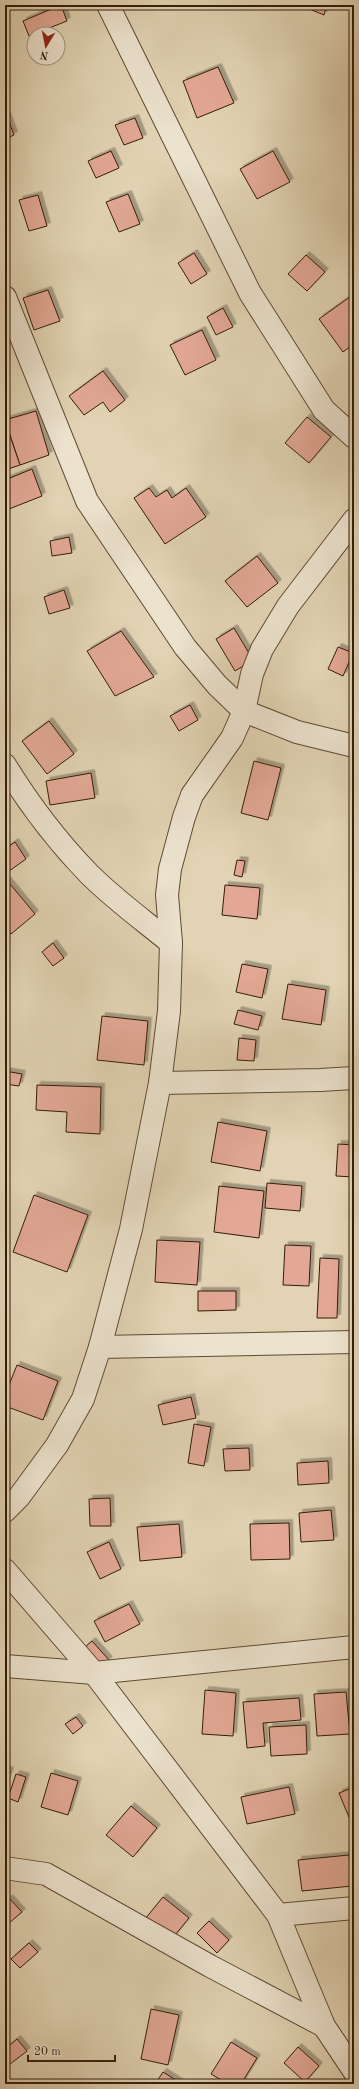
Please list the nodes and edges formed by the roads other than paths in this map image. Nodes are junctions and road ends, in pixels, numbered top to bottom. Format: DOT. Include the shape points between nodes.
graph roads {
  1 [pos="108,5"];
  2 [pos="5,297"];
  3 [pos="354,437"];
  4 [pos="354,520"];
  5 [pos="244,712"];
  6 [pos="354,746"];
  7 [pos="5,765"];
  8 [pos="171,943"];
  9 [pos="354,1078"];
  10 [pos="160,1083"];
  11 [pos="354,1342"];
  12 [pos="100,1347"];
  13 [pos="5,1511"];
  14 [pos="5,1570"];
  15 [pos="354,1647"];
  16 [pos="5,1666"];
  17 [pos="94,1673"];
  18 [pos="5,1868"];
  19 [pos="354,1908"];
  20 [pos="278,1915"];
  21 [pos="324,2026"];
  22 [pos="354,2071"];
  1 -- 3 [label="street" via="250,293 324,410"];
  2 -- 5 [label="street" via="88,501 185,647"];
  4 -- 5 [label="street" via="288,606 262,649 252,674"];
  5 -- 6 [label="street" via="297,732"];
  5 -- 8 [label="street" via="232,738 192,795 184,817 170,869 167,895"];
  7 -- 8 [label="street" via="54,836 89,874"];
  8 -- 10 [label="street" via="169,1011"];
  9 -- 10 [label="street"];
  10 -- 12 [label="street" via="131,1229"];
  11 -- 12 [label="street"];
  12 -- 13 [label="street" via="83,1399 58,1445 19,1497"];
  14 -- 17 [label="street"];
  15 -- 17 [label="street"];
  16 -- 17 [label="street"];
  17 -- 20 [label="street"];
  18 -- 21 [label="street" via="46,1874 210,1966"];
  19 -- 20 [label="street"];
  20 -- 21 [label="street"];
  21 -- 22 [label="street"];
}
